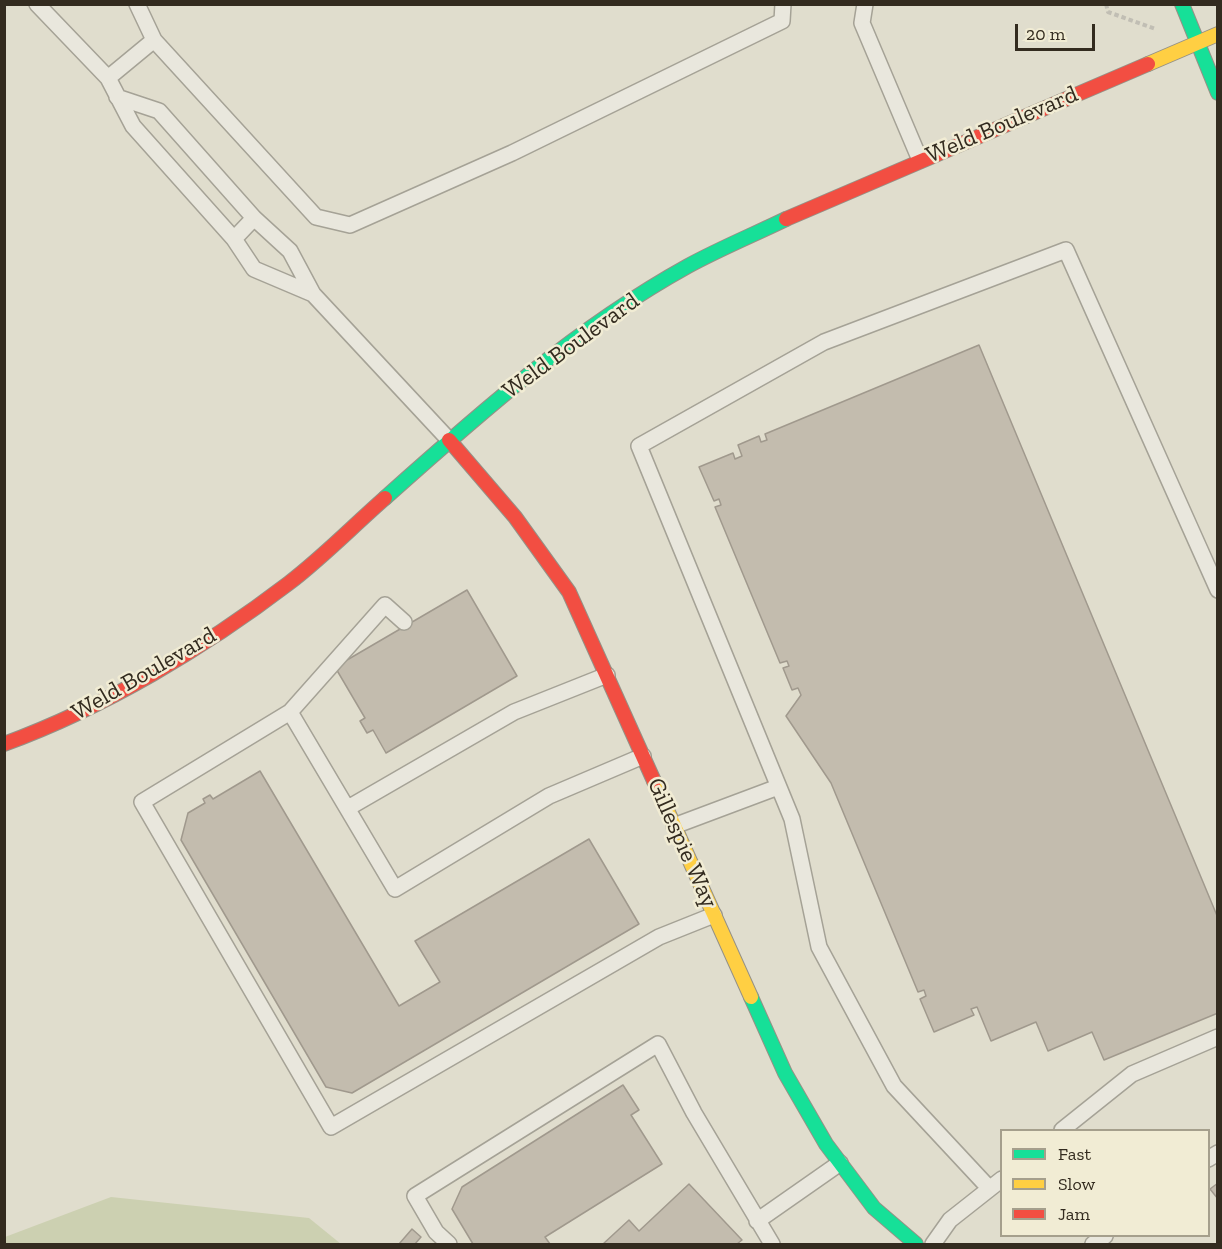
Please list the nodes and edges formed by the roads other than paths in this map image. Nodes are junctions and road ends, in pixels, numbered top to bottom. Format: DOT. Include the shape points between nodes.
graph roads {
  1 [pos="37,4"];
  2 [pos="137,4"];
  3 [pos="783,4"];
  4 [pos="865,4"];
  5 [pos="1182,4"];
  6 [pos="1218,34"];
  7 [pos="153,40"];
  8 [pos="1196,44"];
  9 [pos="108,78"];
  10 [pos="1218,93"];
  11 [pos="117,97"];
  12 [pos="921,160"];
  13 [pos="254,218"];
  14 [pos="234,239"];
  15 [pos="313,294"];
  16 [pos="448,440"];
  17 [pos="1218,590"];
  18 [pos="404,622"];
  19 [pos="607,675"];
  20 [pos="290,712"];
  21 [pos="4,744"];
  22 [pos="643,756"];
  23 [pos="778,787"];
  24 [pos="348,808"];
  25 [pos="674,826"];
  26 [pos="714,915"];
  27 [pos="1218,1037"];
  28 [pos="1064,1129"];
  29 [pos="840,1163"];
  30 [pos="995,1183"];
  31 [pos="757,1221"];
  32 [pos="911,1243"];
  33 [pos="449,1245"];
  34 [pos="772,1245"];
  35 [pos="933,1245"];
  1 -- 9 [label="lane"];
  2 -- 7 [label="lane"];
  3 -- 7 [label="lane" via="782,21 512,153 350,225 316,217"];
  4 -- 12 [label="lane" via="862,23"];
  5 -- 8 [label="main road"];
  6 -- 8 [label="main road, Weld Boulevard"];
  7 -- 9 [label="lane"];
  8 -- 10 [label="main road"];
  8 -- 12 [label="main road, Weld Boulevard"];
  9 -- 11 [label="lane"];
  11 -- 13 [label="lane" via="159,111"];
  11 -- 14 [label="lane" via="132,126"];
  12 -- 16 [label="main road, Weld Boulevard" via="742,239 644,292 540,363"];
  13 -- 14 [label="lane"];
  13 -- 15 [label="lane" via="291,251"];
  14 -- 15 [label="lane" via="254,268"];
  15 -- 16 [label="lane"];
  16 -- 19 [label="main road, Gillespie Way" via="515,517 559,577"];
  16 -- 21 [label="main road, Weld Boulevard" via="290,582 179,660 45,729"];
  17 -- 23 [label="lane" via="1066,250 824,342 639,446"];
  18 -- 20 [label="lane" via="385,605"];
  19 -- 22 [label="main road, Gillespie Way"];
  19 -- 24 [label="lane" via="514,712"];
  20 -- 24 [label="lane"];
  20 -- 26 [label="lane" via="142,802 331,1127 659,937"];
  22 -- 24 [label="lane" via="549,796 395,889"];
  22 -- 25 [label="main road, Gillespie Way"];
  23 -- 25 [label="lane"];
  23 -- 30 [label="lane" via="792,819 819,947 894,1086"];
  25 -- 26 [label="main road, Gillespie Way"];
  26 -- 29 [label="main road, Gillespie Way" via="785,1073"];
  27 -- 28 [label="lane" via="1132,1074"];
  29 -- 31 [label="lane"];
  29 -- 32 [label="main road, Gillespie Way" via="874,1208"];
  30 -- 35 [label="lane" via="950,1220"];
  31 -- 33 [label="lane" via="693,1113 658,1044 415,1196 436,1232"];
  31 -- 34 [label="lane"];
}
